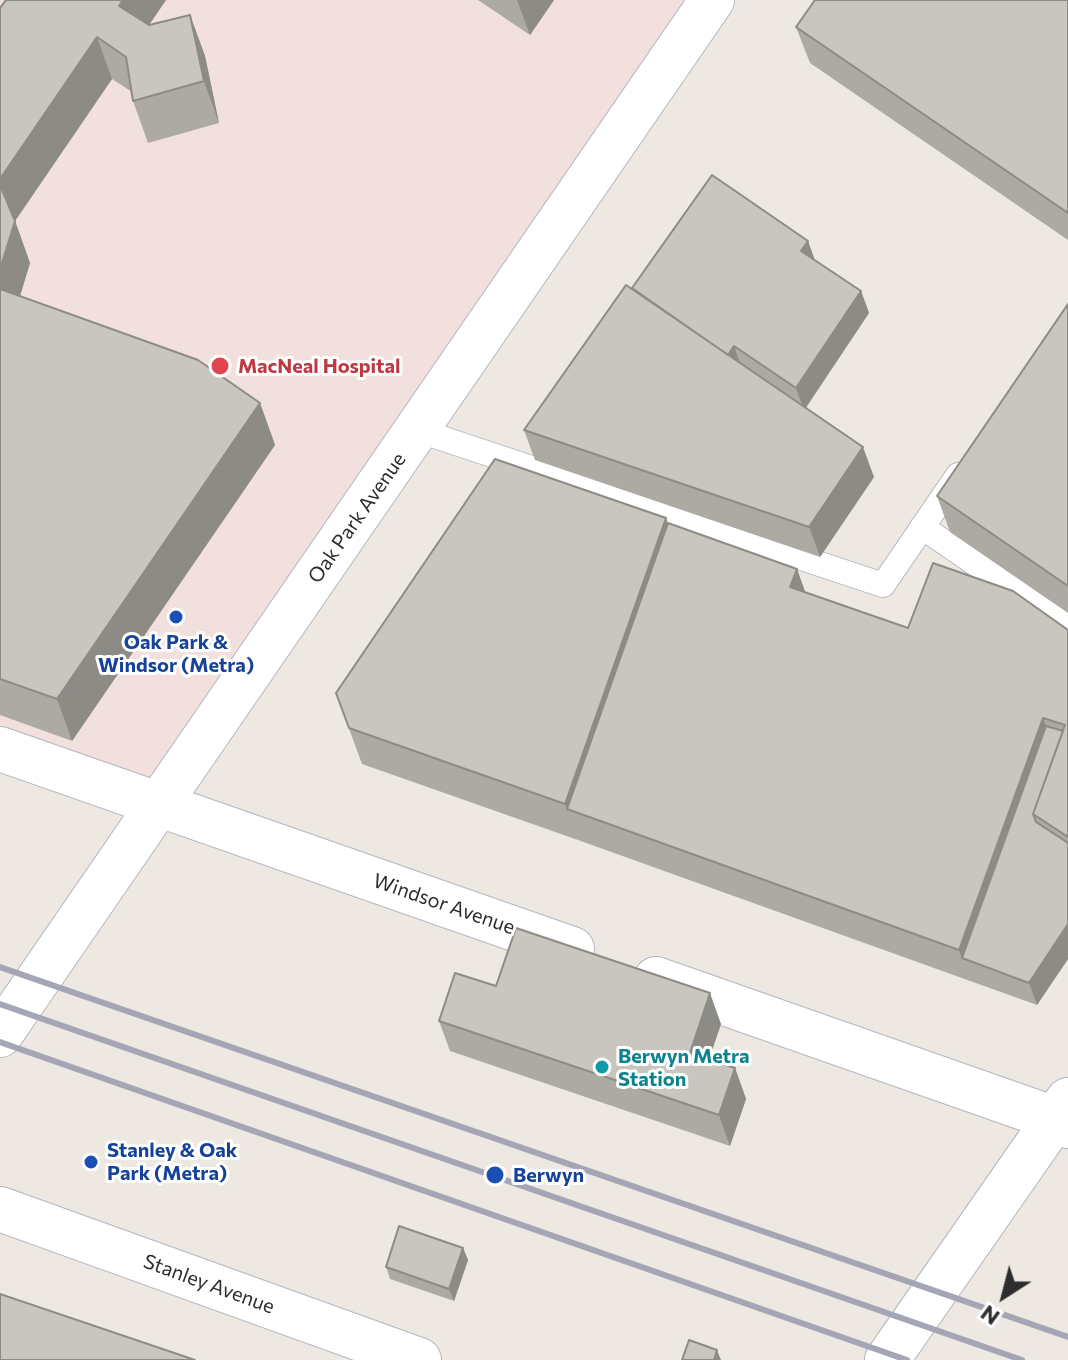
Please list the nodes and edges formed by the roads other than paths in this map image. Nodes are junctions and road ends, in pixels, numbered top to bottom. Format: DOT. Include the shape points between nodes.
graph roads {
  1 [pos="712,0"];
  2 [pos="417,430"];
  3 [pos="974,452"];
  4 [pos="922,527"];
  5 [pos="1068,627"];
  6 [pos="0,749"];
  7 [pos="160,804"];
  8 [pos="0,1035"];
  9 [pos="1064,1115"];
  10 [pos="0,1209"];
  11 [pos="419,1360"];
  12 [pos="887,1360"];
  1 -- 2 [label="street, Oak Park Avenue"];
  2 -- 4 [label="lane" via="883,585"];
  2 -- 7 [label="street, Oak Park Avenue"];
  3 -- 4 [label="lane"];
  4 -- 5 [label="lane"];
  6 -- 7 [label="street, Windsor Avenue"];
  7 -- 8 [label="street, Oak Park Avenue"];
  7 -- 9 [label="street, Windsor Avenue"];
  9 -- 12 [label="street"];
  10 -- 11 [label="street, Stanley Avenue"];
}
